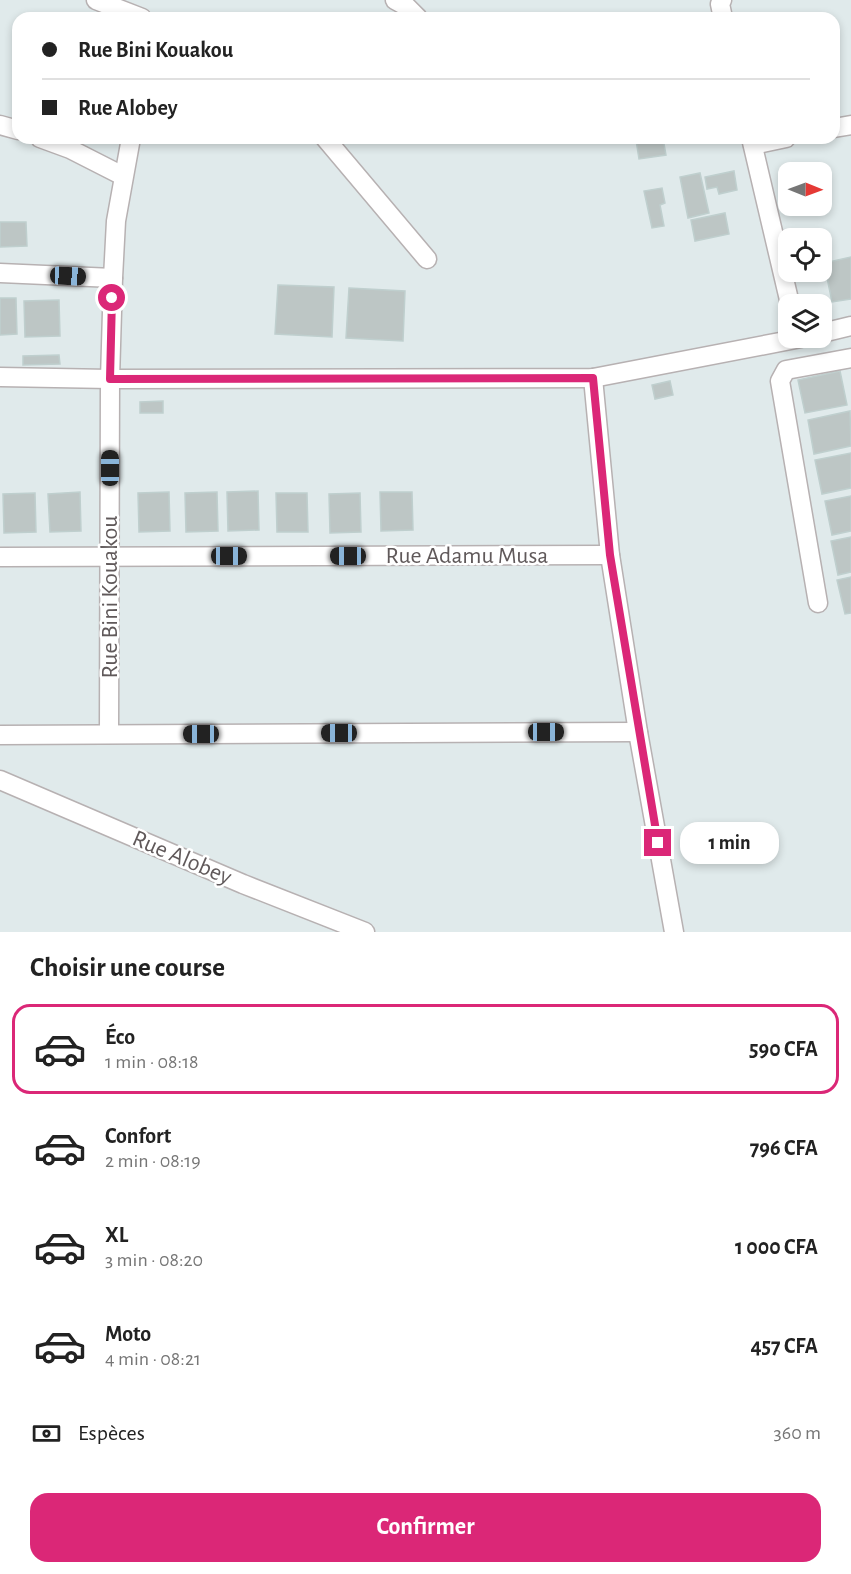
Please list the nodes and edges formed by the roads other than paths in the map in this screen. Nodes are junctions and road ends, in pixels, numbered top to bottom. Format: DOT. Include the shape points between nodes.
graph roads {
  1 [pos="96,0"];
  2 [pos="395,0"];
  3 [pos="127,12"];
  4 [pos="412,12"];
  5 [pos="56,144"];
  6 [pos="130,144"];
  7 [pos="330,144"];
  8 [pos="752,144"];
  9 [pos="123,177"];
  10 [pos="427,259"];
  11 [pos="0,273"];
  12 [pos="113,278"];
  13 [pos="787,294"];
  14 [pos="851,326"];
  15 [pos="832,331"];
  16 [pos="778,342"];
  17 [pos="851,358"];
  18 [pos="0,377"];
  19 [pos="593,378"];
  20 [pos="110,379"];
  21 [pos="610,555"];
  22 [pos="0,557"];
  23 [pos="110,557"];
  24 [pos="818,603"];
  25 [pos="638,732"];
  26 [pos="109,734"];
  27 [pos="0,735"];
  28 [pos="0,780"];
  29 [pos="365,932"];
  30 [pos="674,932"];
  1 -- 3 [label="street"];
  2 -- 4 [label="street"];
  5 -- 9 [label="street"];
  6 -- 9 [label="street, Rue Bini Kouakou"];
  7 -- 10 [label="street"];
  8 -- 13 [label="street"];
  9 -- 12 [label="street, Rue Bini Kouakou"];
  11 -- 12 [label="street"];
  12 -- 20 [label="street, Rue Bini Kouakou"];
  14 -- 15 [label="street"];
  16 -- 19 [label="street"];
  17 -- 24 [label="street" via="786,370 780,381"];
  18 -- 20 [label="street"];
  19 -- 20 [label="street"];
  19 -- 21 [label="street"];
  20 -- 23 [label="street, Rue Bini Kouakou"];
  21 -- 23 [label="street, Rue Adamu Musa"];
  21 -- 25 [label="street"];
  22 -- 23 [label="street, Rue Adamu Musa"];
  23 -- 26 [label="street, Rue Bini Kouakou"];
  25 -- 26 [label="street"];
  25 -- 30 [label="street"];
  26 -- 27 [label="street"];
  28 -- 29 [label="street, Rue Alobey"];
}
